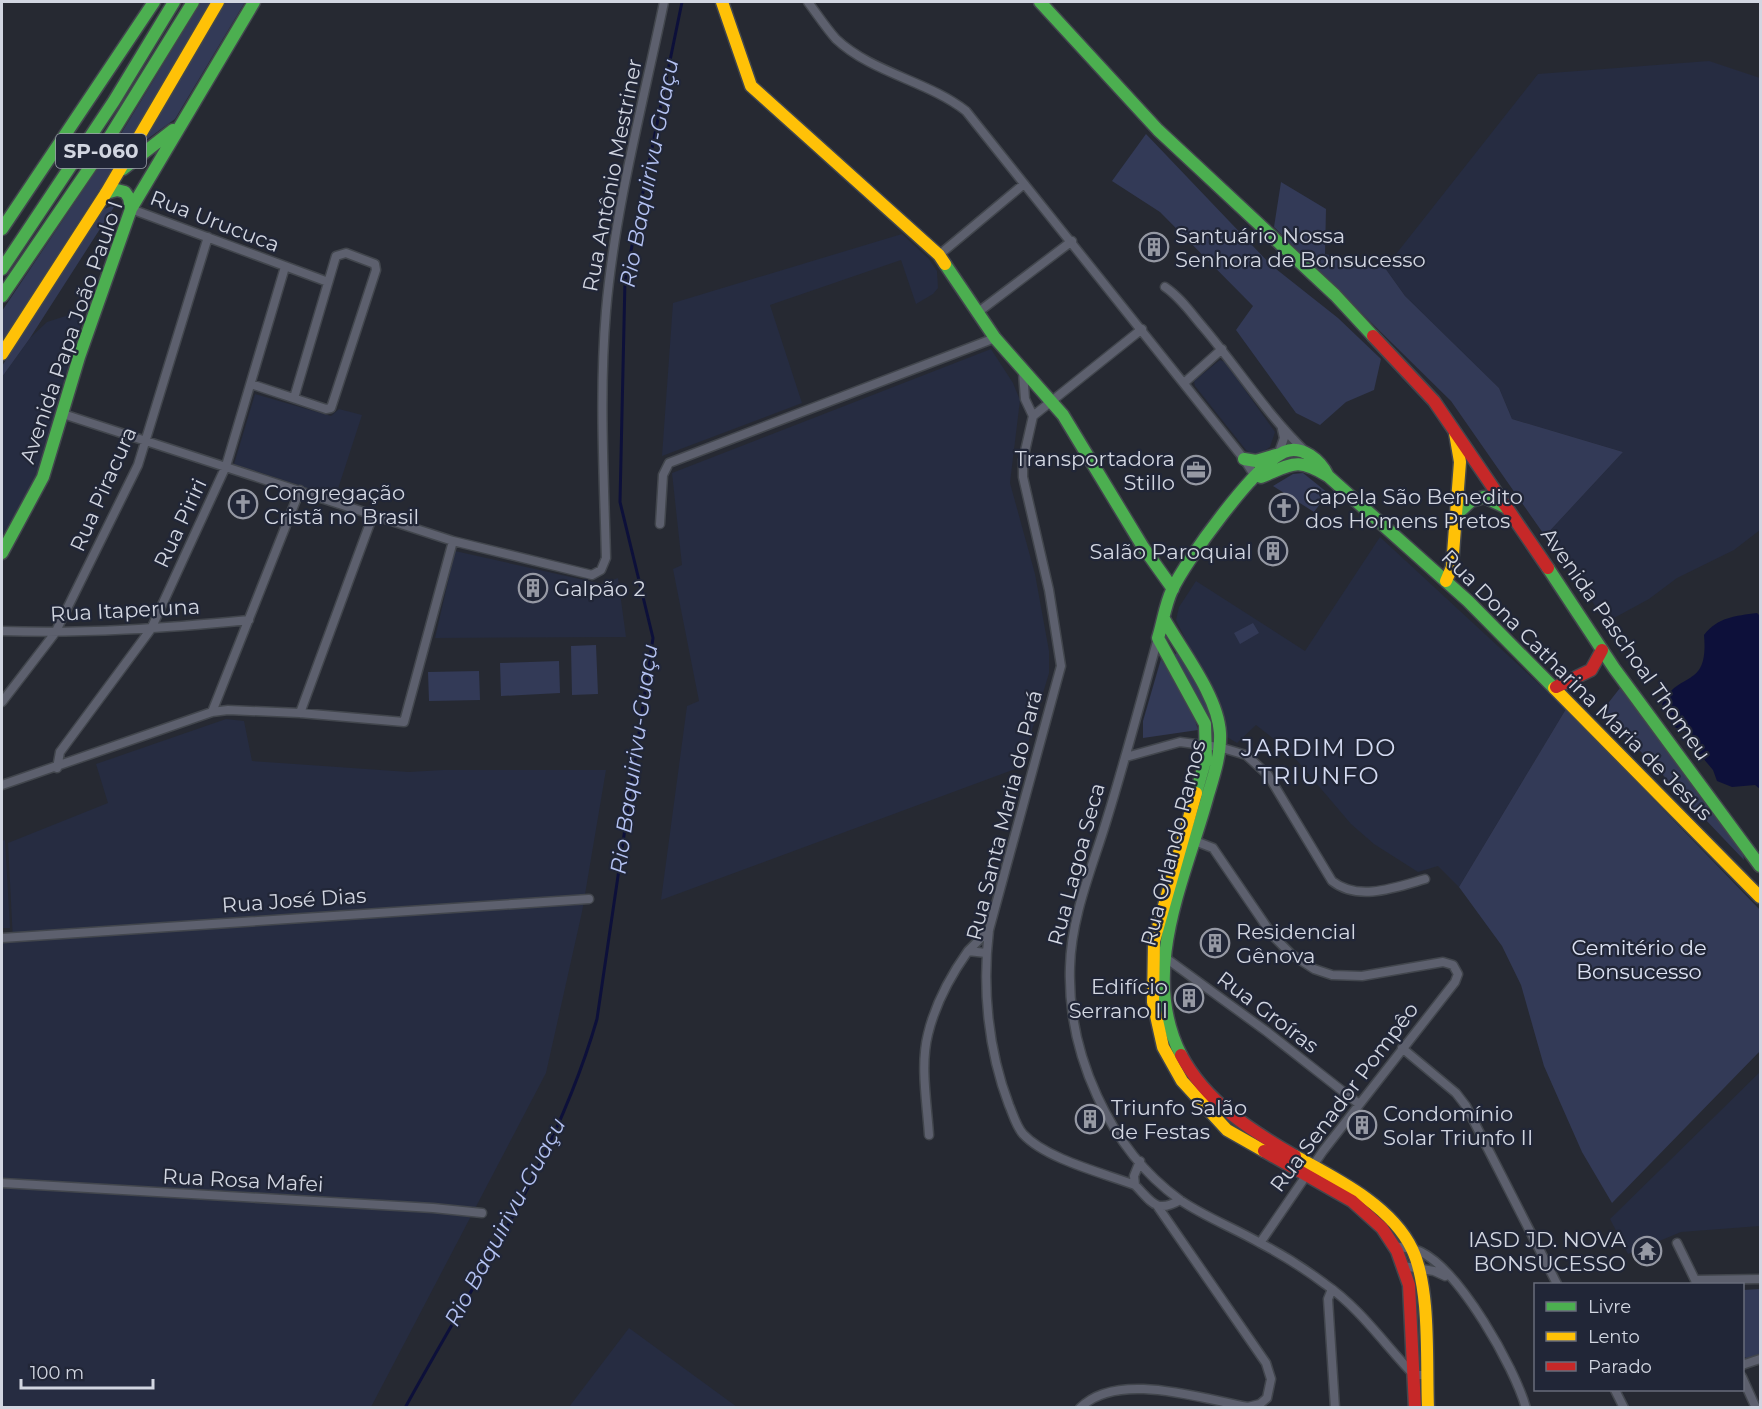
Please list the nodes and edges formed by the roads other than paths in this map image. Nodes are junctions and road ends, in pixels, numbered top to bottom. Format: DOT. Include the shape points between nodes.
graph roads {
  1 [pos="154,2"];
  2 [pos="174,2"];
  3 [pos="193,2"];
  4 [pos="218,2"];
  5 [pos="254,2"];
  6 [pos="664,2"];
  7 [pos="722,2"];
  8 [pos="808,2"];
  9 [pos="1040,2"];
  10 [pos="179,124"];
  11 [pos="117,174"];
  12 [pos="1024,184"];
  13 [pos="106,193"];
  14 [pos="131,209"];
  15 [pos="2,229"];
  16 [pos="208,237"];
  17 [pos="1072,241"];
  18 [pos="939,255"];
  19 [pos="285,267"];
  20 [pos="2,269"];
  21 [pos="328,282"];
  22 [pos="1165,287"];
  23 [pos="2,296"];
  24 [pos="977,313"];
  25 [pos="1142,329"];
  26 [pos="995,338"];
  27 [pos="1222,349"];
  28 [pos="2,354"];
  29 [pos="1023,372"];
  30 [pos="1184,383"];
  31 [pos="250,384"];
  32 [pos="294,398"];
  33 [pos="1053,402"];
  34 [pos="63,414"];
  35 [pos="1033,416"];
  36 [pos="1282,429"];
  37 [pos="1454,429"];
  38 [pos="147,441"];
  39 [pos="1278,455"];
  40 [pos="1310,455"];
  41 [pos="1244,459"];
  42 [pos="226,466"];
  43 [pos="1328,476"];
  44 [pos="1252,482"];
  45 [pos="300,490"];
  46 [pos="1508,509"];
  47 [pos="1457,514"];
  48 [pos="373,515"];
  49 [pos="660,524"];
  50 [pos="453,541"];
  51 [pos="2,553"];
  52 [pos="1446,581"];
  53 [pos="1173,589"];
  54 [pos="1164,619"];
  55 [pos="249,620"];
  56 [pos="151,629"];
  57 [pos="2,631"];
  58 [pos="56,633"];
  59 [pos="1158,638"];
  60 [pos="1602,650"];
  61 [pos="1556,687"];
  62 [pos="2,702"];
  63 [pos="212,712"];
  64 [pos="300,713"];
  65 [pos="1213,746"];
  66 [pos="1126,757"];
  67 [pos="57,768"];
  68 [pos="2,785"];
  69 [pos="1195,840"];
  70 [pos="1716,851"];
  71 [pos="1761,866"];
  72 [pos="1425,879"];
  73 [pos="1761,886"];
  74 [pos="1761,897"];
  75 [pos="589,899"];
  76 [pos="990,930"];
  77 [pos="2,938"];
  78 [pos="968,951"];
  79 [pos="986,953"];
  80 [pos="1158,955"];
  81 [pos="1402,1048"];
  82 [pos="1359,1104"];
  83 [pos="929,1135"];
  84 [pos="1140,1161"];
  85 [pos="1313,1164"];
  86 [pos="1306,1175"];
  87 [pos="2,1183"];
  88 [pos="1135,1185"];
  89 [pos="1180,1200"];
  90 [pos="1158,1207"];
  91 [pos="482,1214"];
  92 [pos="1260,1243"];
  93 [pos="1677,1243"];
  94 [pos="1394,1246"];
  95 [pos="1412,1249"];
  96 [pos="1403,1266"];
  97 [pos="1418,1268"];
  98 [pos="1451,1279"];
  99 [pos="1761,1279"];
  100 [pos="1696,1282"];
  101 [pos="1556,1283"];
  102 [pos="1332,1289"];
  103 [pos="1761,1359"];
  104 [pos="1744,1365"];
  105 [pos="1420,1375"];
  106 [pos="1744,1379"];
  107 [pos="1616,1391"];
  108 [pos="1080,1407"];
  109 [pos="1335,1407"];
  110 [pos="1415,1407"];
  111 [pos="1428,1407"];
  112 [pos="1526,1407"];
  113 [pos="1624,1407"];
  114 [pos="1756,1407"];
  1 -- 15 [label="main road"];
  2 -- 20 [label="main road, SP-060" via="114,101"];
  3 -- 23 [label="main road, SP-060" via="99,154"];
  4 -- 11 [label="main road"];
  5 -- 10 [label="main road, Avenida Papa João Paulo I"];
  6 -- 50 [label="street, Rua Antônio Mestriner" via="614,243 606,309 602,367 606,558 601,570 592,575"];
  7 -- 18 [label="main road" via="746,76 758,94"];
  8 -- 12 [label="street" via="837,39 851,50 966,111"];
  9 -- 37 [label="main road, Avenida Paschoal Thomeu" via="1158,130 1335,295 1434,401"];
  10 -- 11 [label="main road"];
  10 -- 14 [label="main road, Avenida Papa João Paulo I"];
  11 -- 13 [label="main road"];
  12 -- 17 [label="street"];
  12 -- 18 [label="street"];
  13 -- 14 [label="main road" via="116,189 128,192"];
  13 -- 28 [label="main road"];
  14 -- 16 [label="street, Rua Urucuca"];
  14 -- 34 [label="main road, Avenida Papa João Paulo I"];
  16 -- 19 [label="street, Rua Urucuca"];
  16 -- 38 [label="street, Rua Piracura"];
  17 -- 24 [label="street"];
  17 -- 25 [label="street"];
  18 -- 24 [label="main road"];
  19 -- 21 [label="street, Rua Urucuca"];
  19 -- 31 [label="street, Rua Piriri"];
  21 -- 32 [label="street"];
  21 -- 32 [label="street" via="339,254 376,266 335,404 326,409"];
  22 -- 27 [label="street, Rua Dona Catharina Maria de Jesus"];
  24 -- 26 [label="main road"];
  25 -- 30 [label="street"];
  25 -- 33 [label="street"];
  26 -- 29 [label="main road"];
  26 -- 49 [label="street" via="669,463 663,475"];
  27 -- 30 [label="street"];
  27 -- 36 [label="street, Rua Dona Catharina Maria de Jesus"];
  29 -- 33 [label="main road"];
  29 -- 35 [label="street" via="1025,399"];
  30 -- 41 [label="street"];
  31 -- 32 [label="street"];
  31 -- 42 [label="street, Rua Piriri"];
  33 -- 35 [label="street"];
  33 -- 53 [label="main road"];
  34 -- 38 [label="street"];
  34 -- 51 [label="main road, Avenida Papa João Paulo I" via="43,477"];
  35 -- 76 [label="street, Rua Santa Maria do Pará" via="1023,477 1049,590 1061,666"];
  36 -- 39 [label="street" via="1284,438"];
  36 -- 40 [label="street, Rua Dona Catharina Maria de Jesus"];
  37 -- 46 [label="main road, Avenida Paschoal Thomeu"];
  37 -- 47 [label="main road" via="1460,462"];
  38 -- 42 [label="street"];
  38 -- 58 [label="street, Rua Piracura"];
  39 -- 40 [label="main road" via="1293,450"];
  39 -- 41 [label="main road" via="1256,461"];
  39 -- 44 [label="main road"];
  40 -- 43 [label="main road, Rua Dona Catharina Maria de Jesus"];
  41 -- 44 [label="street" via="1253,473"];
  42 -- 45 [label="street"];
  42 -- 56 [label="street, Rua Piriri"];
  43 -- 44 [label="main road, Rua Dona Catharina Maria de Jesus" via="1308,464 1296,463"];
  43 -- 52 [label="main road, Rua Dona Catharina Maria de Jesus"];
  44 -- 53 [label="main road, Rua Lagoa Seca" via="1218,521"];
  45 -- 48 [label="street"];
  45 -- 55 [label="street"];
  46 -- 47 [label="main road" via="1484,497 1472,501"];
  46 -- 60 [label="main road, Avenida Paschoal Thomeu"];
  47 -- 52 [label="main road" via="1452,567"];
  48 -- 50 [label="street"];
  48 -- 64 [label="street"];
  50 -- 64 [label="street" via="404,722"];
  52 -- 61 [label="main road, Rua Dona Catharina Maria de Jesus"];
  53 -- 54 [label="main road, Rua Lagoa Seca"];
  54 -- 59 [label="main road, Rua Lagoa Seca"];
  54 -- 65 [label="main road, Rua Orlando Ramos" via="1215,714 1220,731"];
  55 -- 56 [label="street, Rua Itaperuna"];
  55 -- 63 [label="street"];
  56 -- 58 [label="street, Rua Itaperuna"];
  56 -- 67 [label="street, Rua Piriri" via="60,752"];
  57 -- 58 [label="street, Rua Itaperuna"];
  58 -- 62 [label="street, Rua Piracura"];
  59 -- 65 [label="main road, Rua Orlando Ramos" via="1203,718"];
  59 -- 66 [label="street, Rua Lagoa Seca"];
  60 -- 61 [label="main road" via="1599,663 1589,673"];
  60 -- 71 [label="main road, Avenida Paschoal Thomeu"];
  61 -- 70 [label="main road, Rua Dona Catharina Maria de Jesus"];
  63 -- 64 [label="street"];
  63 -- 67 [label="street"];
  65 -- 66 [label="street" via="1170,743"];
  65 -- 69 [label="main road, Rua Orlando Ramos"];
  65 -- 72 [label="street" via="1246,755 1268,775 1339,887 1370,891"];
  65 -- 80 [label="main road, Rua Orlando Ramos" via="1206,758"];
  66 -- 84 [label="street, Rua Lagoa Seca" via="1080,906 1070,964 1070,992 1072,1016 1090,1078 1105,1112"];
  67 -- 68 [label="street"];
  69 -- 80 [label="main road, Rua Orlando Ramos" via="1165,944"];
  69 -- 81 [label="street, Rua Senador Pompêo" via="1213,848 1273,936 1314,969 1332,975 1362,976 1443,962 1454,965 1458,974 1455,982"];
  70 -- 73 [label="main road"];
  70 -- 74 [label="main road"];
  75 -- 77 [label="street, Rua José Dias"];
  76 -- 78 [label="street"];
  76 -- 79 [label="street, Rua Santa Maria do Pará"];
  78 -- 79 [label="street"];
  78 -- 83 [label="street" via="954,972 927,1034"];
  79 -- 88 [label="street, Rua Santa Maria do Pará" via="988,1012 996,1064 1022,1133 1064,1158"];
  80 -- 82 [label="street, Rua Groíras"];
  80 -- 85 [label="main road, Rua Orlando Ramos" via="1165,1009 1178,1052 1195,1078 1238,1120"];
  80 -- 86 [label="main road, Rua Orlando Ramos" via="1152,992 1157,1023 1163,1047 1179,1077 1227,1130"];
  81 -- 82 [label="street, Rua Senador Pompêo"];
  81 -- 101 [label="street" via="1467,1106"];
  82 -- 85 [label="street, Rua Senador Pompêo"];
  84 -- 88 [label="street"];
  84 -- 89 [label="street, Rua Lagoa Seca"];
  85 -- 86 [label="street, Rua Senador Pompêo"];
  85 -- 95 [label="main road, Rua Orlando Ramos" via="1388,1217"];
  86 -- 92 [label="street, Rua Senador Pompêo"];
  86 -- 94 [label="main road, Rua Orlando Ramos" via="1364,1210"];
  87 -- 91 [label="street, Rua Rosa Mafei"];
  88 -- 90 [label="street"];
  89 -- 90 [label="street"];
  89 -- 92 [label="street, Rua Lagoa Seca"];
  90 -- 108 [label="street" via="1266,1363 1271,1388 1260,1404 1248,1407 1133,1388 1110,1391"];
  92 -- 102 [label="street, Rua Lagoa Seca"];
  93 -- 100 [label="street"];
  94 -- 95 [label="street"];
  94 -- 96 [label="main road, Rua Orlando Ramos"];
  95 -- 97 [label="main road, Rua Orlando Ramos"];
  95 -- 98 [label="street" via="1428,1257"];
  96 -- 97 [label="street"];
  96 -- 105 [label="main road, Rua Orlando Ramos" via="1409,1285"];
  97 -- 98 [label="street"];
  97 -- 105 [label="main road, Rua Orlando Ramos"];
  98 -- 112 [label="street" via="1495,1339"];
  99 -- 100 [label="street"];
  102 -- 105 [label="street, Rua Lagoa Seca"];
  102 -- 109 [label="street" via="1329,1310"];
  103 -- 104 [label="street"];
  105 -- 110 [label="main road"];
  105 -- 111 [label="main road"];
  106 -- 114 [label="street"];
  107 -- 113 [label="street"];
}
